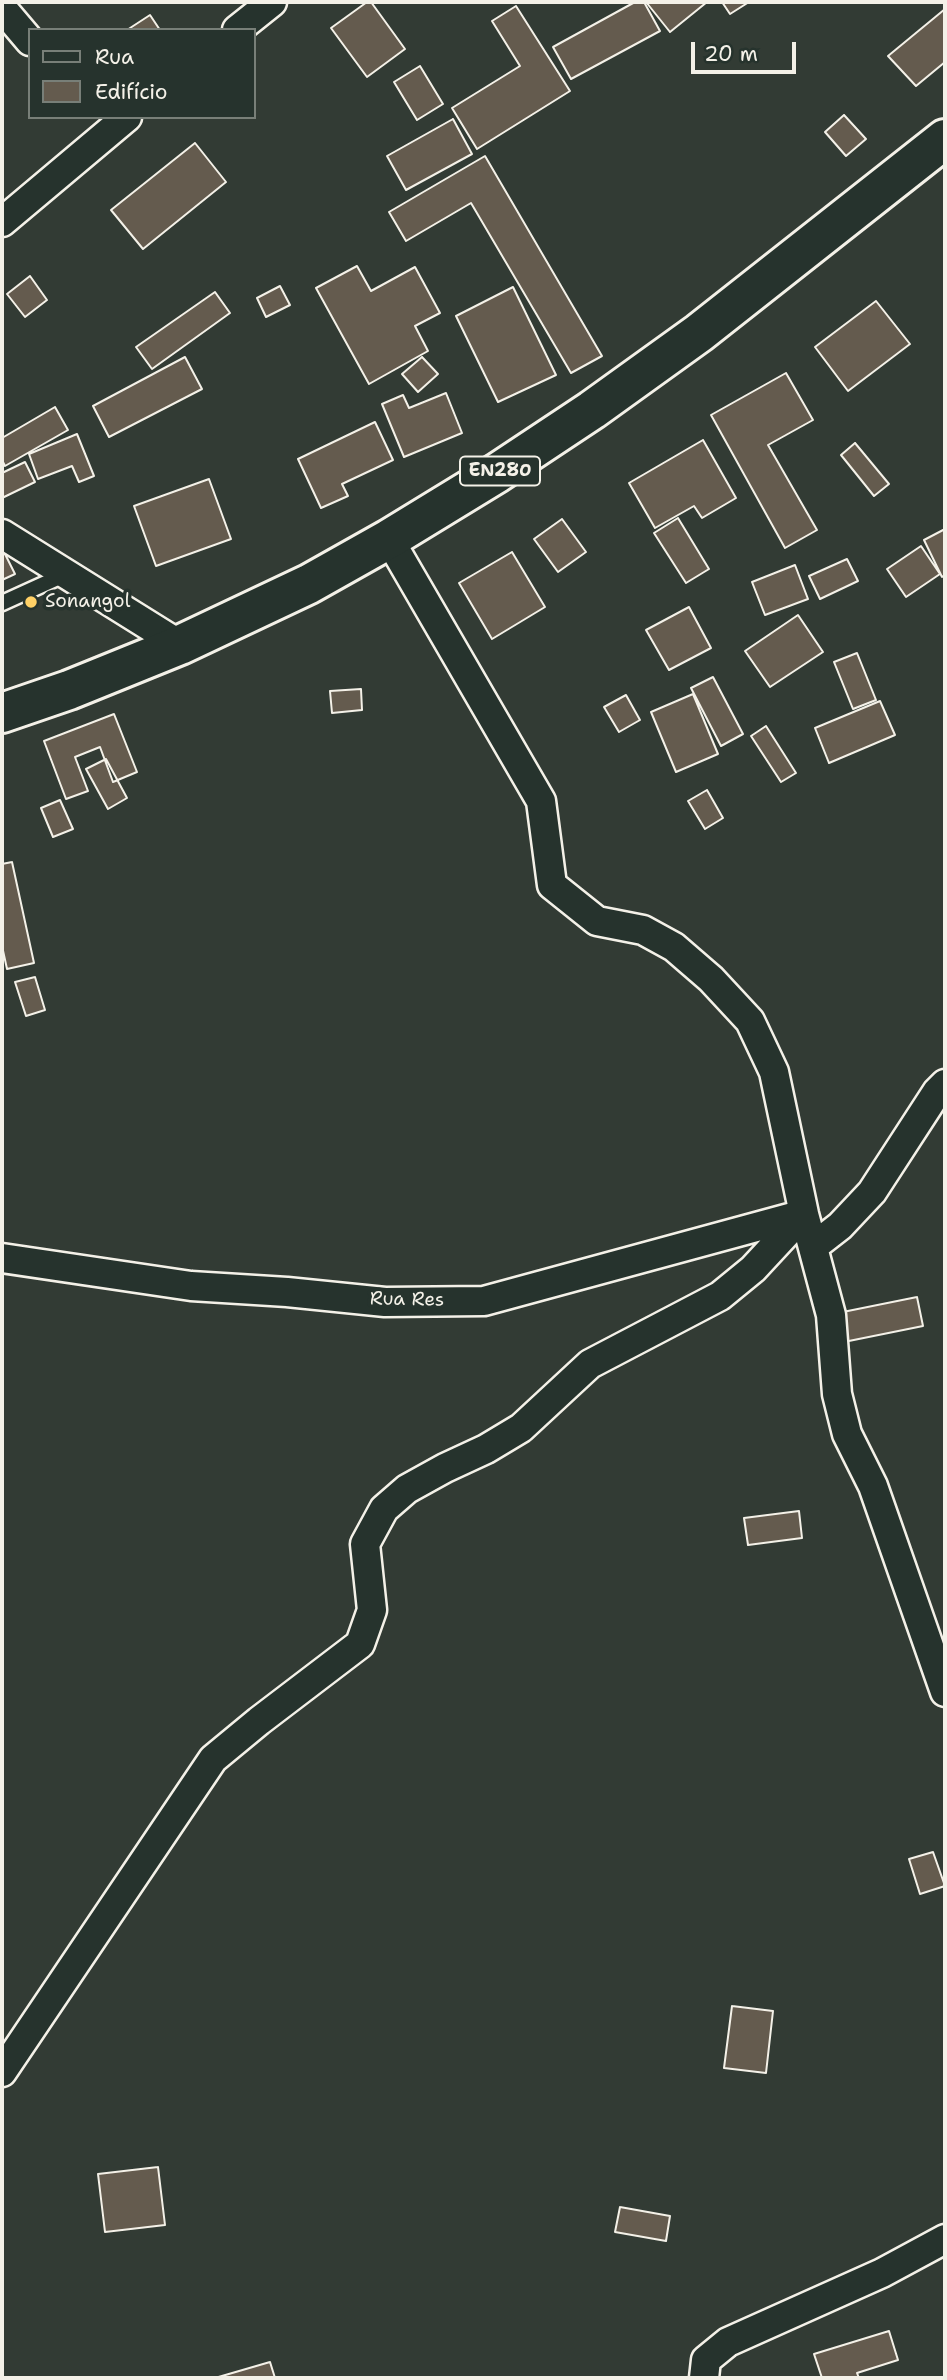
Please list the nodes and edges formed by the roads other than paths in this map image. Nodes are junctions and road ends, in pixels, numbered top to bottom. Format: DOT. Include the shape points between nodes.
graph roads {
  1 [pos="272,2"];
  2 [pos="2,8"];
  3 [pos="240,28"];
  4 [pos="28,39"];
  5 [pos="109,123"];
  6 [pos="945,139"];
  7 [pos="2,222"];
  8 [pos="2,534"];
  9 [pos="389,539"];
  10 [pos="66,574"];
  11 [pos="2,603"];
  12 [pos="180,645"];
  13 [pos="2,713"];
  14 [pos="945,1084"];
  15 [pos="804,1214"];
  16 [pos="813,1247"];
  17 [pos="2,1258"];
  18 [pos="945,1692"];
  19 [pos="2,2072"];
  20 [pos="945,2239"];
  21 [pos="704,2378"];
  1 -- 3 [label="street"];
  2 -- 4 [label="street"];
  5 -- 7 [label="street"];
  6 -- 9 [label="main road, EN280" via="699,333 592,410"];
  8 -- 10 [label="street"];
  9 -- 12 [label="main road, EN280" via="309,584"];
  9 -- 15 [label="street" via="541,801 552,885 597,922 643,930 674,947 750,1021 774,1072"];
  10 -- 11 [label="lane"];
  10 -- 12 [label="street"];
  12 -- 13 [label="main road, EN280"];
  14 -- 16 [label="street" via="872,1192"];
  15 -- 16 [label="street"];
  15 -- 17 [label="street, Rua Res" via="484,1301 385,1302 191,1286"];
  15 -- 19 [label="street" via="753,1269 720,1296 590,1364 521,1428 407,1489 384,1509 365,1544 372,1610 360,1644 213,1759"];
  16 -- 18 [label="street" via="831,1315 838,1394 847,1434 873,1486"];
  20 -- 21 [label="street" via="882,2273 728,2342 706,2360"];
}
